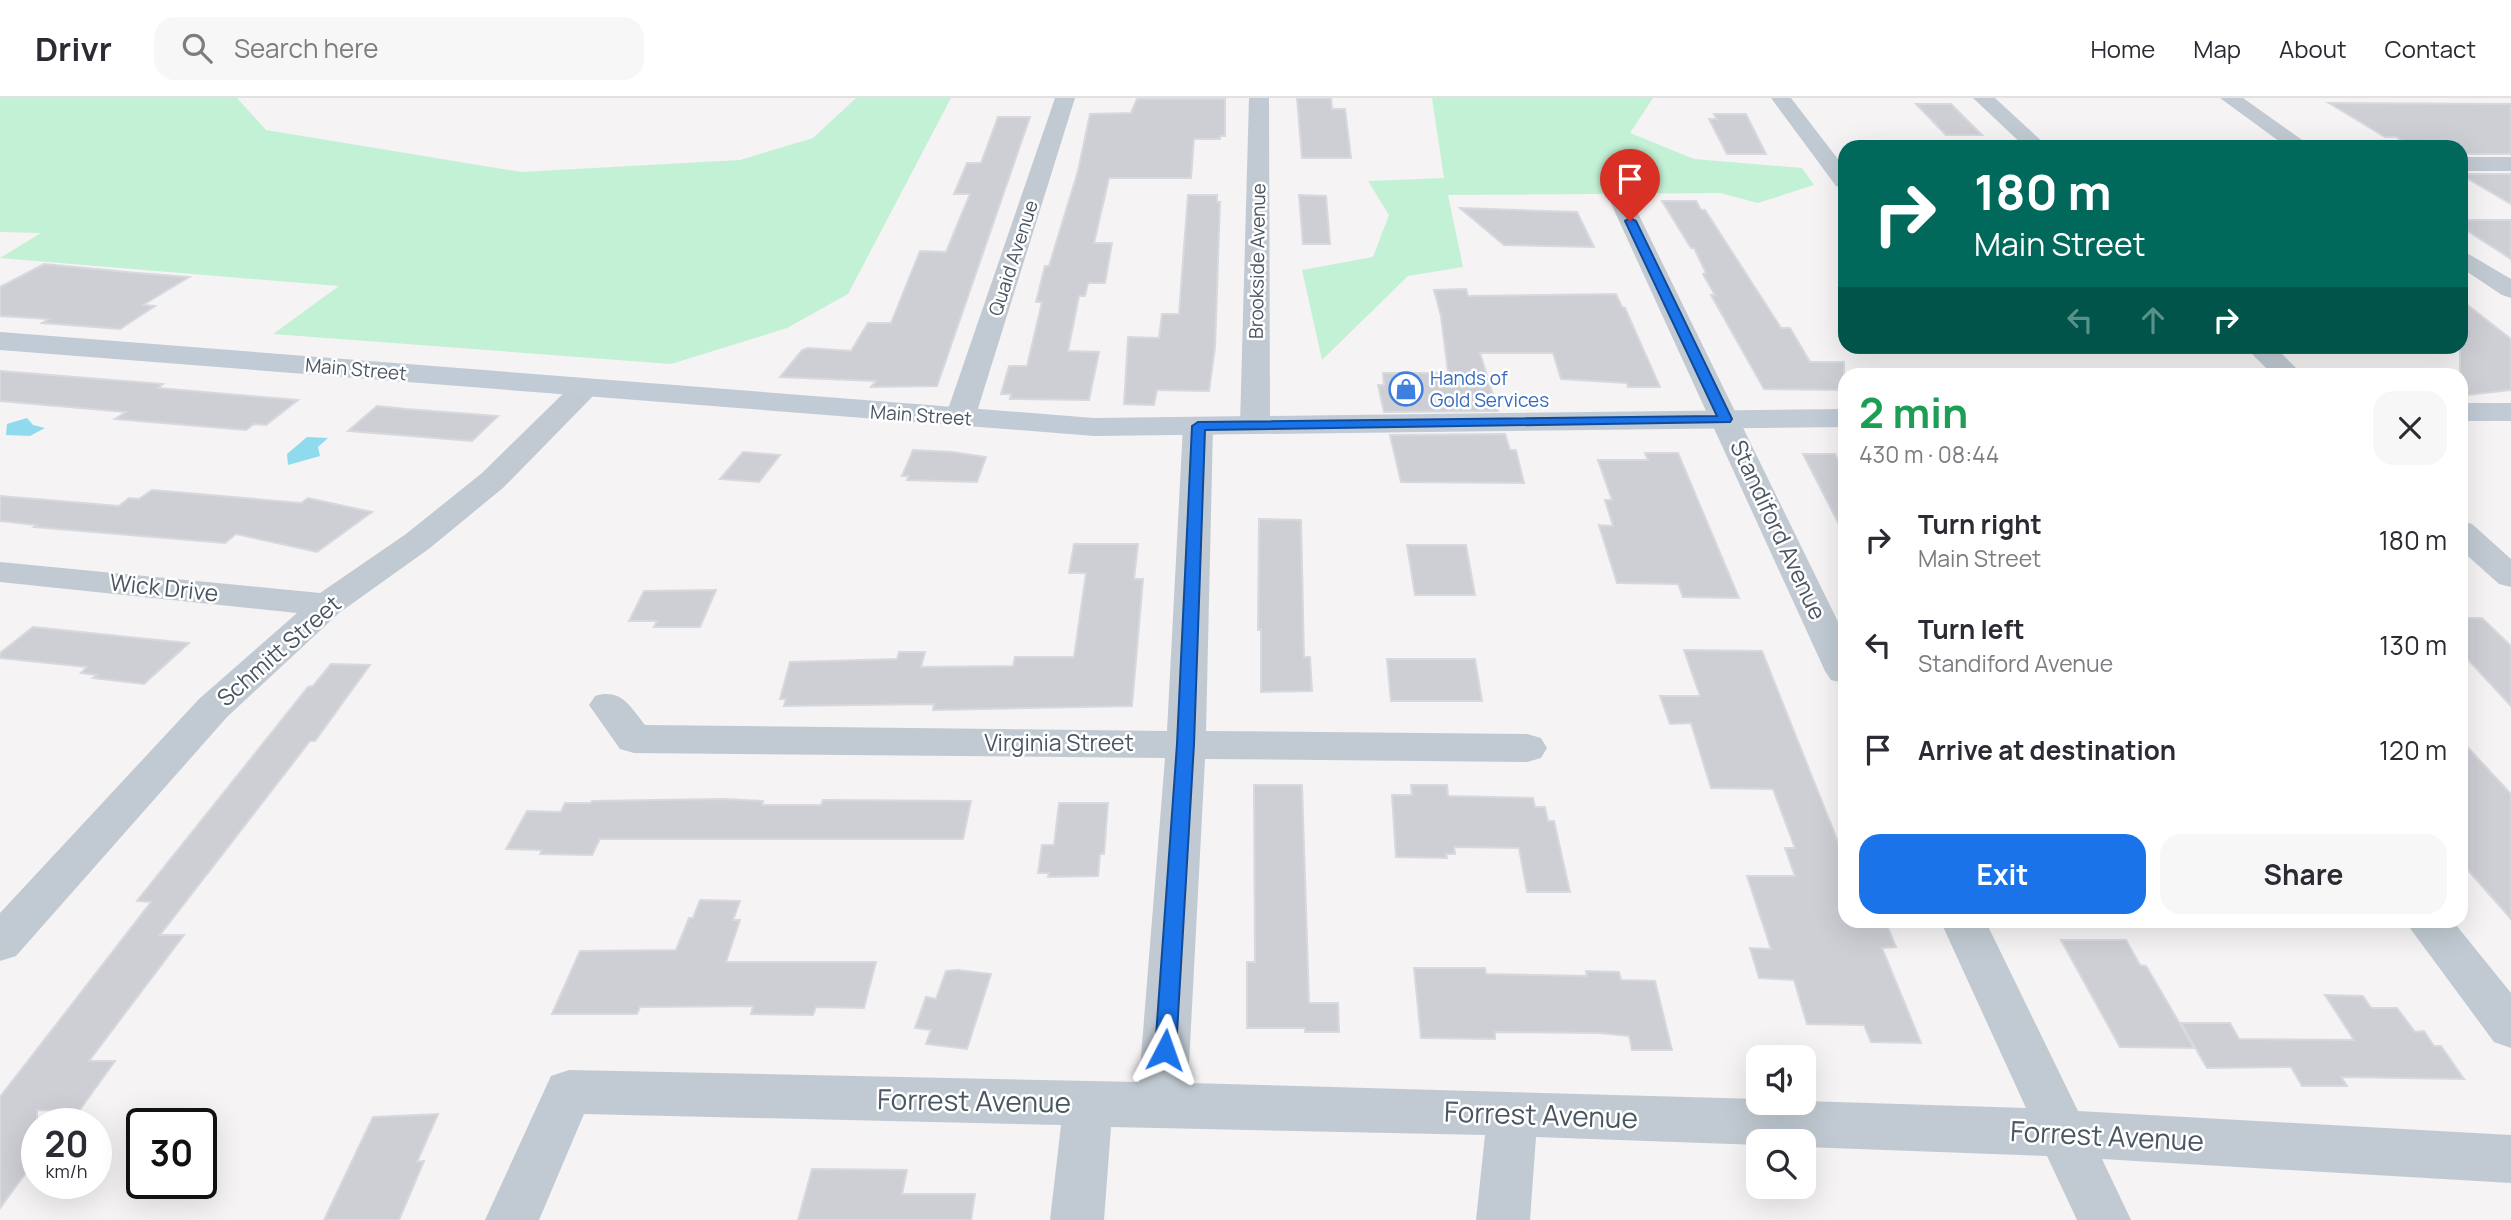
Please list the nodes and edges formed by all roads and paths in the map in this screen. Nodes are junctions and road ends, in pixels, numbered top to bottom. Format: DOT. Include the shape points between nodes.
graph roads {
  1 [pos="1065,98"];
  2 [pos="1259,98"];
  3 [pos="1781,98"];
  4 [pos="1983,98"];
  5 [pos="2230,98"];
  6 [pos="2029,140"];
  7 [pos="2291,140"];
  8 [pos="2468,164"];
  9 [pos="2511,164"];
  10 [pos="1838,173"];
  11 [pos="1620,199"];
  12 [pos="2468,261"];
  13 [pos="2508,285"];
  14 [pos="0,341"];
  15 [pos="2266,354"];
  16 [pos="2281,368"];
  17 [pos="585,388"];
  18 [pos="2468,412"];
  19 [pos="2511,412"];
  20 [pos="960,418"];
  21 [pos="1838,418"];
  22 [pos="1725,419"];
  23 [pos="1255,425"];
  24 [pos="1198,426"];
  25 [pos="2468,538"];
  26 [pos="0,572"];
  27 [pos="2511,577"];
  28 [pos="327,605"];
  29 [pos="1838,658"];
  30 [pos="608,705"];
  31 [pos="1186,744"];
  32 [pos="1527,748"];
  33 [pos="1966,928"];
  34 [pos="2432,928"];
  35 [pos="0,943"];
  36 [pos="2511,1028"];
  37 [pos="1088,1104"];
  38 [pos="1162,1105"];
  39 [pos="1512,1113"];
  40 [pos="2063,1133"];
  41 [pos="2511,1159"];
  42 [pos="512,1220"];
  43 [pos="1077,1220"];
  44 [pos="1503,1220"];
  45 [pos="2104,1220"];
  1 -- 20 [label="street, Quaid Avenue"];
  2 -- 23 [label="street, Brookside Avenue"];
  3 -- 10 [label="street"];
  4 -- 6 [label="street"];
  5 -- 7 [label="street"];
  8 -- 9 [label="street"];
  11 -- 22 [label="street, Standiford Avenue"];
  12 -- 13 [label="street"];
  14 -- 17 [label="main road, Main Street"];
  15 -- 16 [label="street"];
  17 -- 20 [label="main road, Main Street"];
  17 -- 28 [label="street, Schmitt Street" via="493,480 418,541"];
  18 -- 19 [label="main road"];
  20 -- 24 [label="main road, Main Street" via="1094,427"];
  21 -- 22 [label="main road, Main Street"];
  22 -- 23 [label="main road, Main Street"];
  22 -- 29 [label="street, Standiford Avenue"];
  23 -- 24 [label="main road, Main Street"];
  24 -- 31 [label="street"];
  25 -- 27 [label="street"];
  26 -- 28 [label="street, Wick Drive"];
  28 -- 35 [label="street, Schmitt Street" via="213,708"];
  30 -- 31 [label="street, Virginia Street" via="634,739"];
  31 -- 32 [label="street, Virginia Street"];
  31 -- 38 [label="street"];
  33 -- 40 [label="street"];
  34 -- 36 [label="street"];
  37 -- 38 [label="street, Forrest Avenue"];
  37 -- 42 [label="street, Forrest Avenue" via="569,1093"];
  37 -- 43 [label="street"];
  38 -- 39 [label="street, Forrest Avenue"];
  39 -- 40 [label="street, Forrest Avenue"];
  39 -- 44 [label="street"];
  40 -- 41 [label="street, Forrest Avenue"];
  40 -- 45 [label="street"];
}
